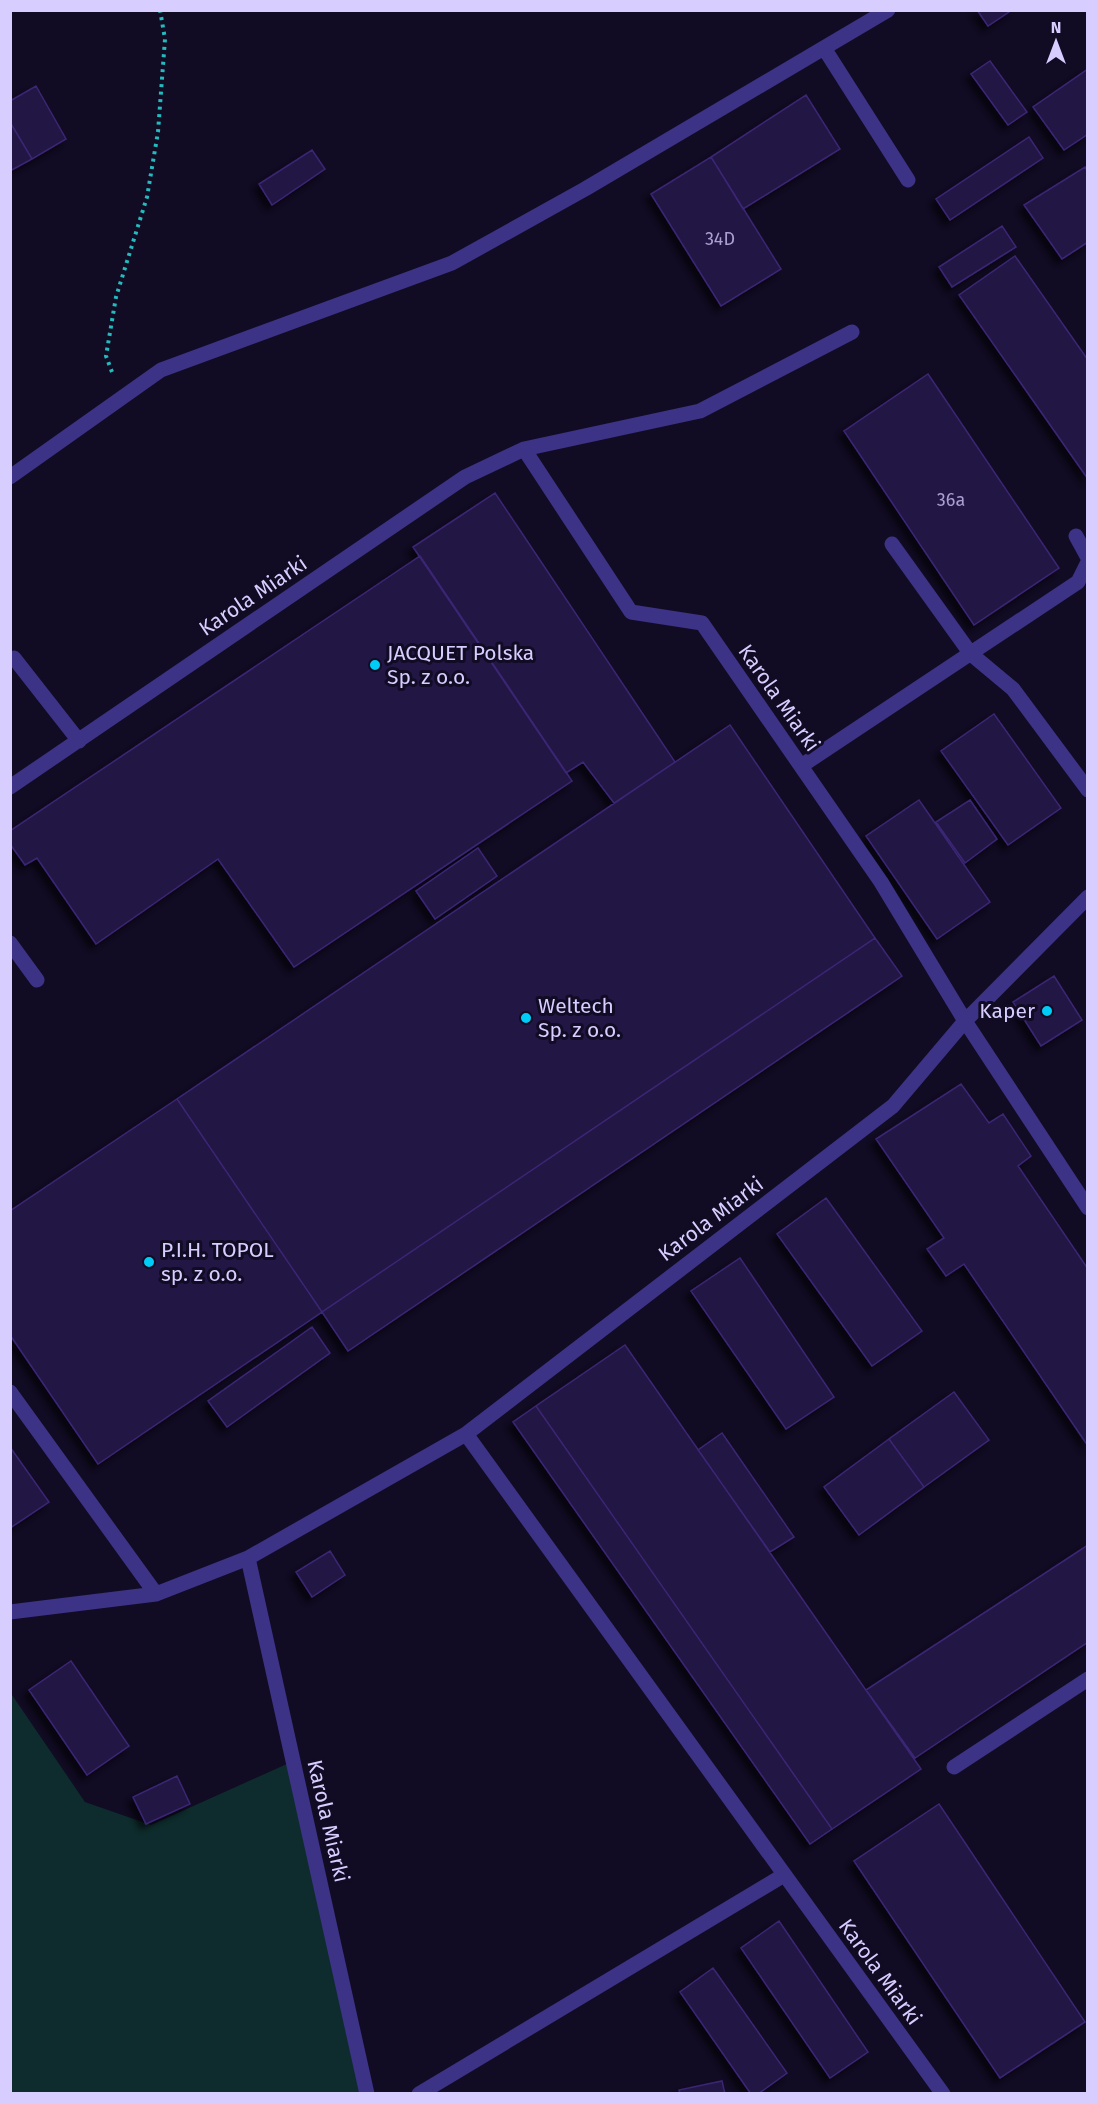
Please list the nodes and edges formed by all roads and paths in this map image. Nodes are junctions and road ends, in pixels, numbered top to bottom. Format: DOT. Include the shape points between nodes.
graph roads {
  1 [pos="160,10"];
  2 [pos="888,10"];
  3 [pos="824,48"];
  4 [pos="908,180"];
  5 [pos="852,332"];
  6 [pos="120,399"];
  7 [pos="524,449"];
  8 [pos="10,477"];
  9 [pos="1076,536"];
  10 [pos="892,544"];
  11 [pos="1088,560"];
  12 [pos="971,654"];
  13 [pos="14,658"];
  14 [pos="79,741"];
  15 [pos="801,766"];
  16 [pos="10,787"];
  17 [pos="1088,790"];
  18 [pos="1088,897"];
  19 [pos="10,943"];
  20 [pos="37,980"];
  21 [pos="965,1021"];
  22 [pos="1088,1208"];
  23 [pos="10,1392"];
  24 [pos="466,1434"];
  25 [pos="248,1558"];
  26 [pos="156,1594"];
  27 [pos="10,1612"];
  28 [pos="1088,1679"];
  29 [pos="954,1767"];
  30 [pos="784,1875"];
  31 [pos="367,2094"];
  32 [pos="419,2094"];
  33 [pos="943,2094"];
  1 -- 6 [label="path" via="165,39 158,132 147,197 116,297 106,356"];
  2 -- 3 [label="lane"];
  3 -- 4 [label="lane"];
  3 -- 6 [label="lane" via="452,263 161,370"];
  5 -- 7 [label="lane, Karola Miarki" via="700,411"];
  6 -- 8 [label="lane"];
  7 -- 14 [label="lane, Karola Miarki" via="465,477"];
  7 -- 15 [label="lane, Karola Miarki" via="631,612 702,623"];
  9 -- 11 [label="lane"];
  10 -- 12 [label="lane"];
  11 -- 12 [label="lane" via="1078,582"];
  12 -- 15 [label="lane"];
  12 -- 17 [label="lane" via="1013,689"];
  13 -- 14 [label="lane"];
  14 -- 16 [label="lane, Karola Miarki"];
  15 -- 21 [label="lane, Karola Miarki" via="881,882"];
  18 -- 21 [label="lane, Karola Miarki"];
  19 -- 20 [label="lane"];
  21 -- 22 [label="lane, Karola Miarki"];
  21 -- 24 [label="lane, Karola Miarki" via="893,1106"];
  23 -- 26 [label="lane"];
  24 -- 25 [label="lane, Karola Miarki"];
  24 -- 30 [label="lane, Karola Miarki"];
  25 -- 26 [label="lane, Karola Miarki"];
  25 -- 31 [label="lane, Karola Miarki"];
  26 -- 27 [label="lane, Karola Miarki"];
  28 -- 29 [label="lane"];
  30 -- 32 [label="lane"];
  30 -- 33 [label="lane, Karola Miarki"];
}
